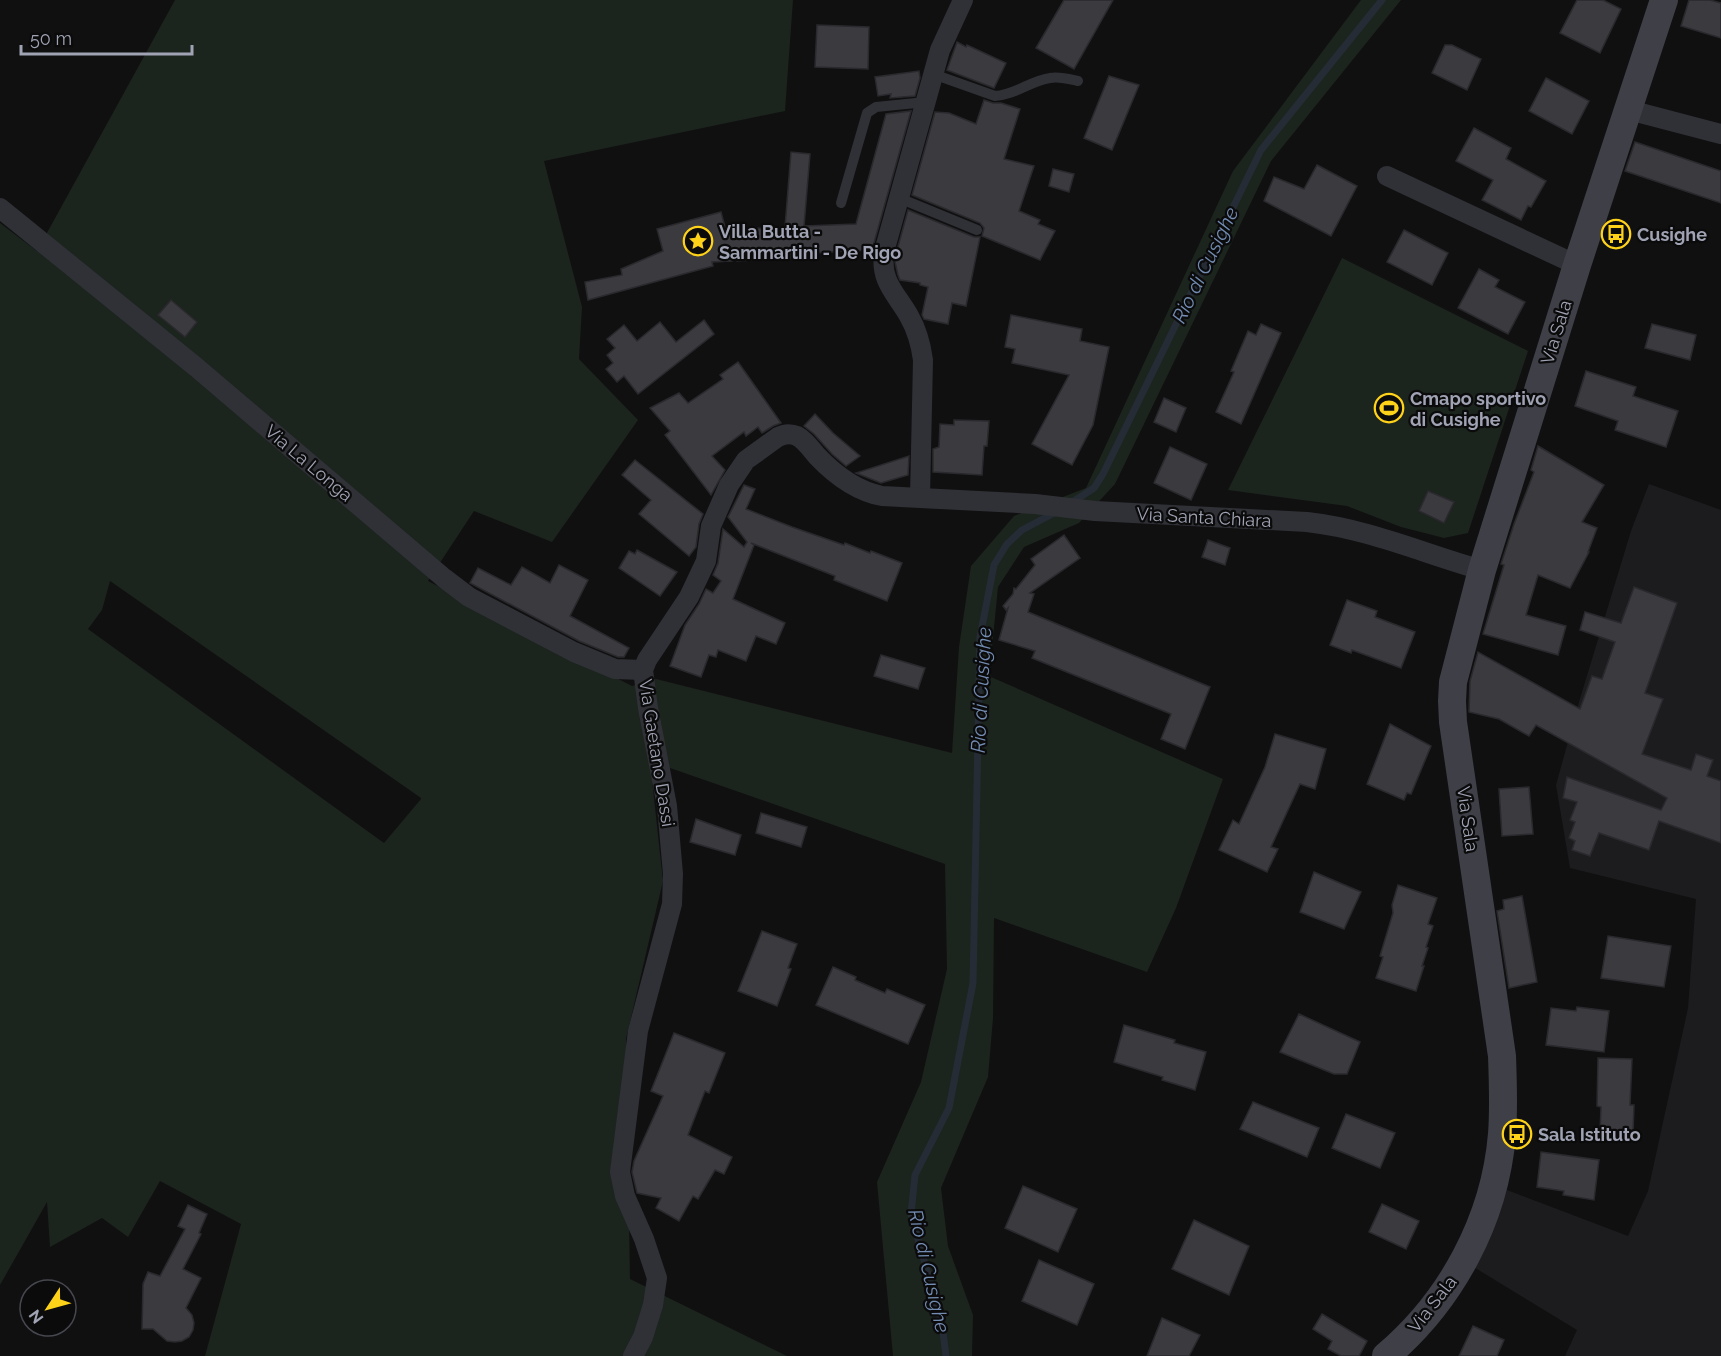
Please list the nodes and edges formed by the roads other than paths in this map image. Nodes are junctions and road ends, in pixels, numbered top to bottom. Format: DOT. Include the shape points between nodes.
graph roads {
  1 [pos="963,0"];
  2 [pos="1664,0"];
  3 [pos="933,74"];
  4 [pos="1078,81"];
  5 [pos="926,102"];
  6 [pos="1629,110"];
  7 [pos="1721,134"];
  8 [pos="1387,176"];
  9 [pos="899,198"];
  10 [pos="841,203"];
  11 [pos="0,208"];
  12 [pos="977,230"];
  13 [pos="1577,265"];
  14 [pos="920,497"];
  15 [pos="1482,570"];
  16 [pos="643,670"];
  17 [pos="633,1356"];
  18 [pos="1386,1356"];
  1 -- 3 [label="street" via="943,40"];
  2 -- 6 [label="street, Via Sala"];
  3 -- 4 [label="lane" via="995,96 1047,78"];
  3 -- 5 [label="street"];
  5 -- 9 [label="street"];
  5 -- 10 [label="lane" via="876,106 867,113"];
  6 -- 7 [label="street"];
  6 -- 13 [label="street, Via Sala"];
  8 -- 13 [label="street"];
  9 -- 12 [label="lane"];
  9 -- 14 [label="street" via="884,252 883,271 910,317 922,347"];
  11 -- 16 [label="street, Via La Longa" via="469,597 574,652 615,669"];
  13 -- 15 [label="street, Via Sala"];
  14 -- 15 [label="street, Via Santa Chiara" via="1335,525"];
  14 -- 16 [label="street, Via Gaetano Dassi" via="882,496 861,490 832,471 800,438 790,434 778,437 746,460 729,485 711,526 706,561 689,597"];
  15 -- 18 [label="street, Via Sala" via="1458,660 1452,701 1502,1056 1502,1136 1495,1179 1464,1262 1419,1325"];
  16 -- 17 [label="street, Via Gaetano Dassi" via="667,806 673,874 672,904 638,1031 620,1172 625,1196 657,1278 653,1305"];
}
